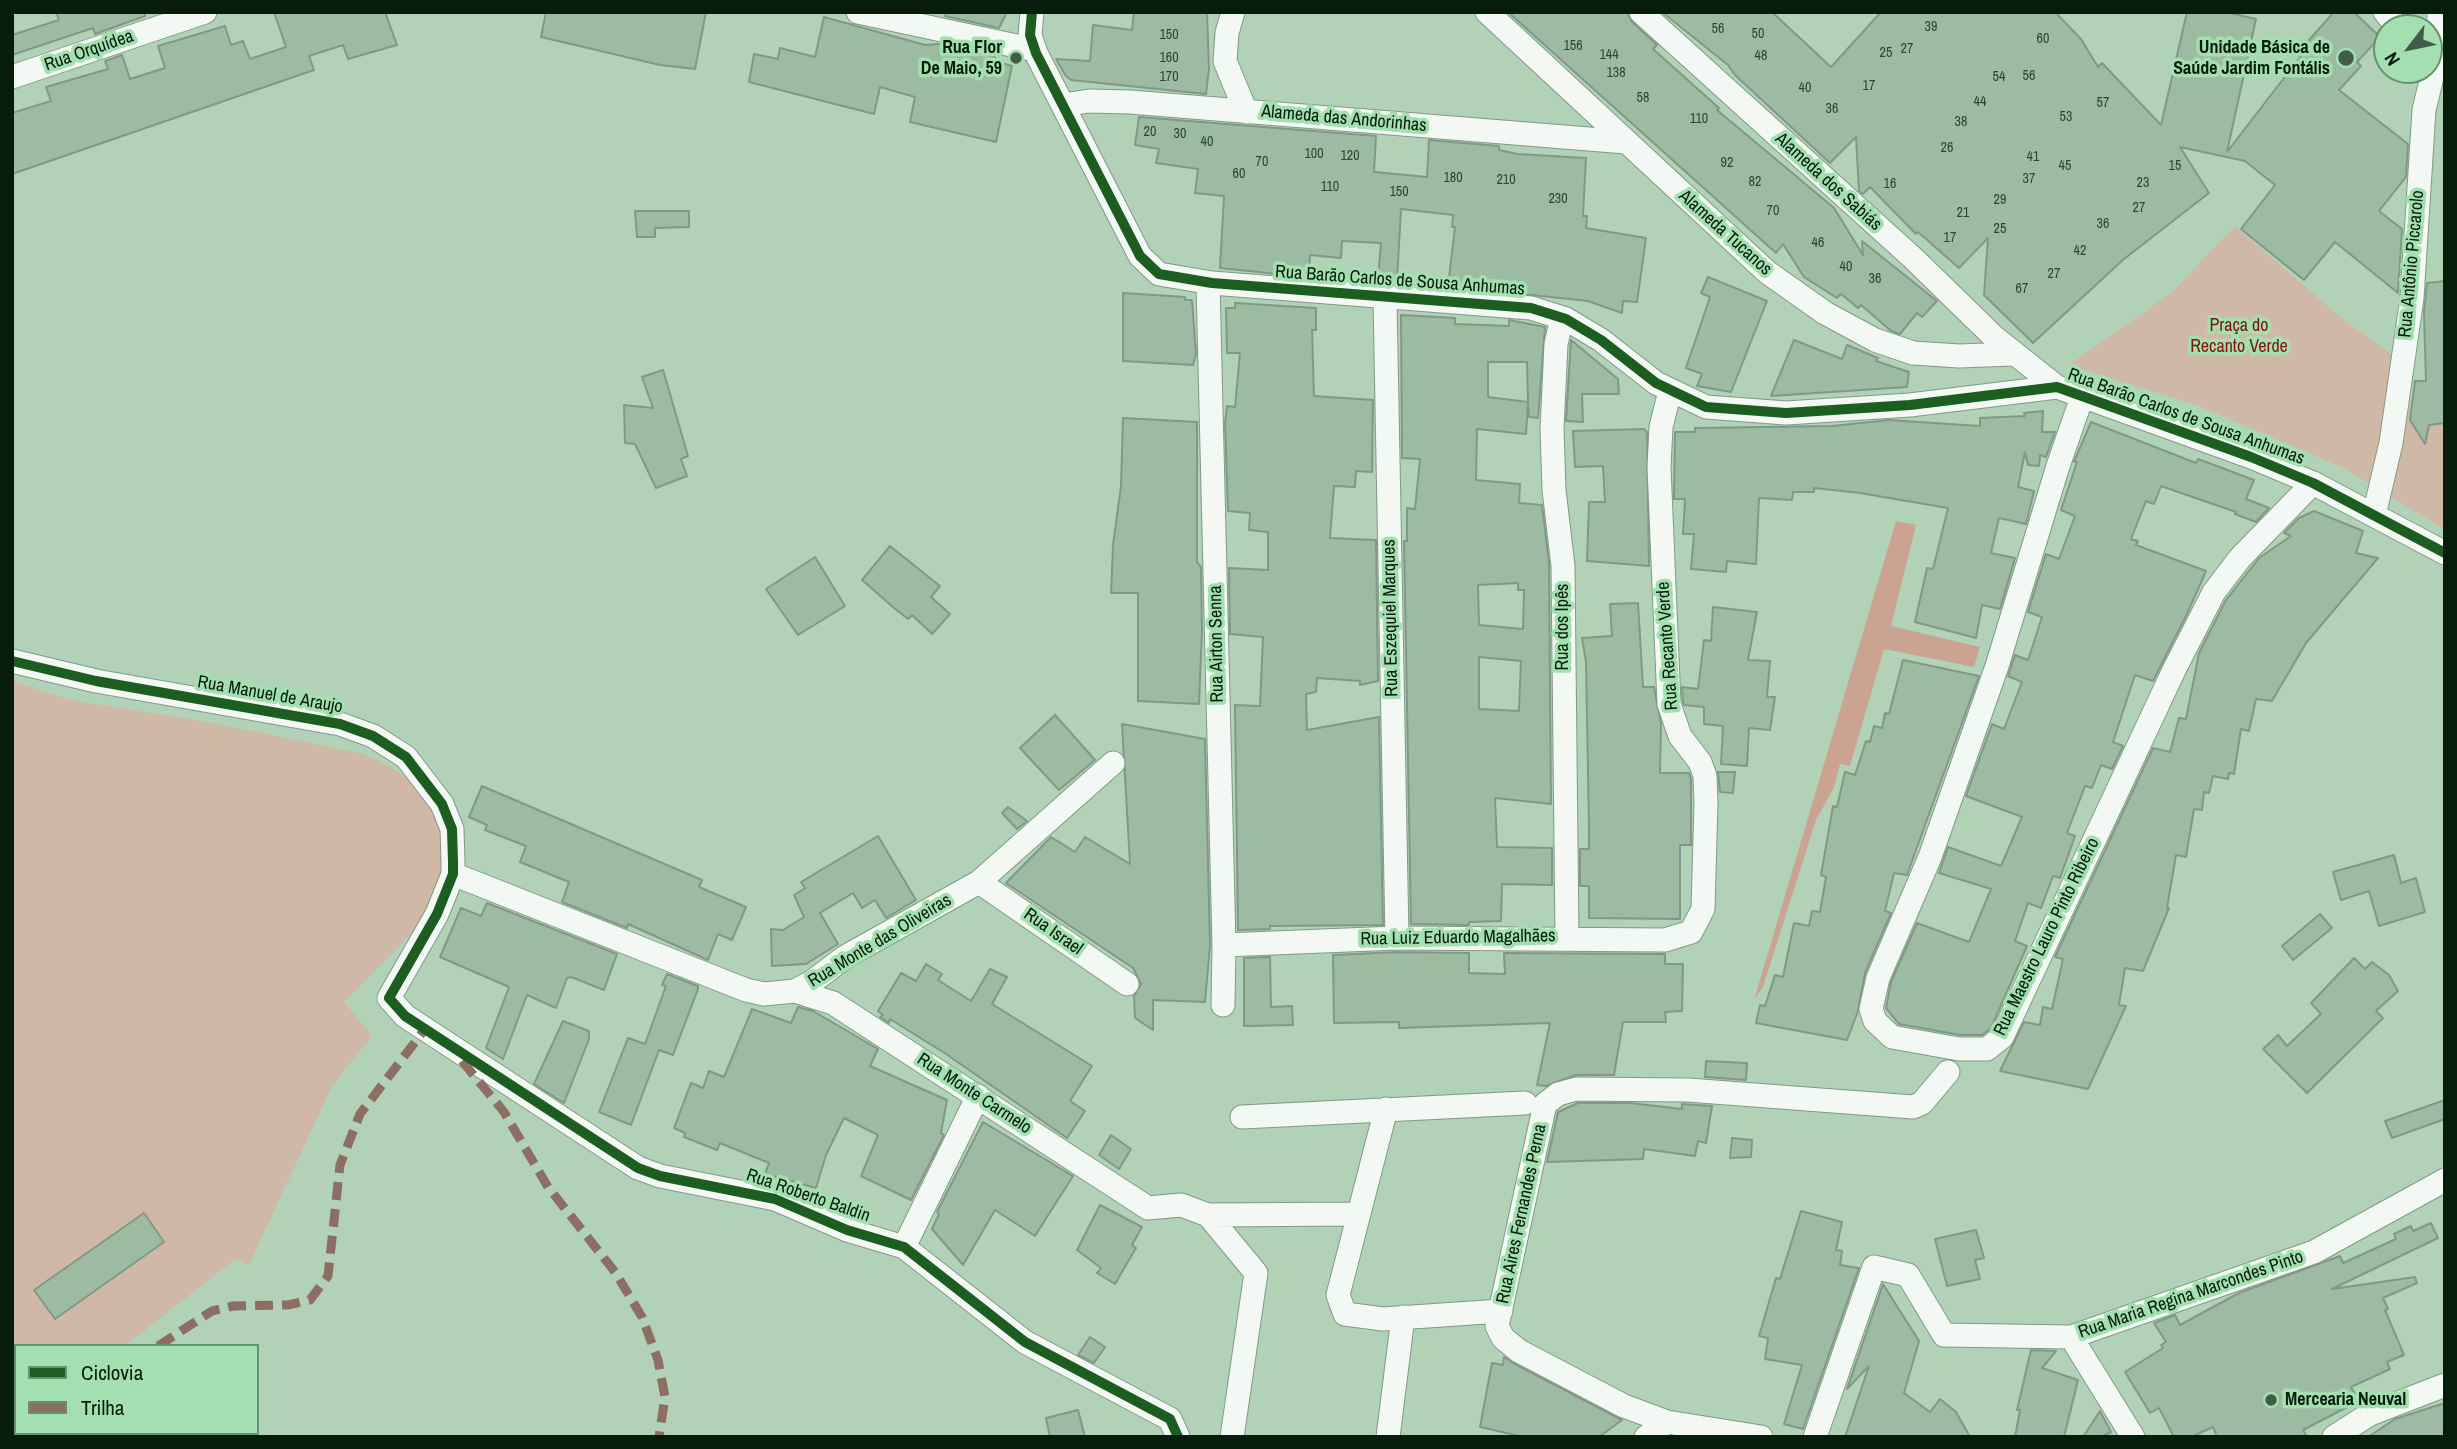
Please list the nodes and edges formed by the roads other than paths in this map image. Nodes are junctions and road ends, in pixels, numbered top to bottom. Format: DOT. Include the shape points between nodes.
graph roads {
  1 [pos="205,12"];
  2 [pos="858,12"];
  3 [pos="1032,12"];
  4 [pos="1233,12"];
  5 [pos="1487,12"];
  6 [pos="1641,12"];
  7 [pos="1035,50"];
  8 [pos="12,77"];
  9 [pos="2433,84"];
  10 [pos="1063,105"];
  11 [pos="1246,112"];
  12 [pos="1626,142"];
  13 [pos="1208,283"];
  14 [pos="1385,299"];
  15 [pos="1562,318"];
  16 [pos="2013,354"];
  17 [pos="2057,387"];
  18 [pos="1670,391"];
  19 [pos="2082,397"];
  20 [pos="2314,483"];
  21 [pos="2374,515"];
  22 [pos="2445,552"];
  23 [pos="12,661"];
  24 [pos="1113,763"];
  25 [pos="453,874"];
  26 [pos="979,882"];
  27 [pos="1691,932"];
  28 [pos="1567,937"];
  29 [pos="1397,938"];
  30 [pos="1224,944"];
  31 [pos="1128,984"];
  32 [pos="795,990"];
  33 [pos="1223,1005"];
  34 [pos="1948,1072"];
  35 [pos="978,1096"];
  36 [pos="1525,1103"];
  37 [pos="1386,1110"];
  38 [pos="1242,1116"];
  39 [pos="2445,1180"];
  40 [pos="1358,1214"];
  41 [pos="1208,1215"];
  42 [pos="904,1247"];
  43 [pos="1501,1311"];
  44 [pos="1404,1317"];
  45 [pos="2071,1337"];
  46 [pos="2445,1385"];
  47 [pos="1667,1422"];
  48 [pos="1178,1437"];
  49 [pos="1232,1437"];
  50 [pos="1388,1437"];
  51 [pos="1646,1437"];
  52 [pos="1761,1437"];
  53 [pos="1815,1437"];
  54 [pos="2133,1437"];
  55 [pos="2334,1437"];
  1 -- 8 [label="street, Rua Orquídea"];
  2 -- 7 [label="street"];
  3 -- 7 [label="street" via="1029,23"];
  4 -- 11 [label="street" via="1225,61"];
  5 -- 12 [label="street, Alameda Tucanos"];
  6 -- 16 [label="street, Alameda dos Sabiás"];
  7 -- 10 [label="street, Rua Barão Carlos de Sousa Anhumas"];
  9 -- 21 [label="street, Rua Antônio Piccarolo" via="2424,110 2412,298 2392,443"];
  10 -- 11 [label="street, Alameda das Andorinhas" via="1116,102"];
  10 -- 13 [label="street, Rua Barão Carlos de Sousa Anhumas" via="1140,256 1159,274"];
  11 -- 12 [label="street, Alameda das Andorinhas"];
  12 -- 16 [label="street, Alameda Tucanos" via="1767,272 1825,313 1875,340 1913,353"];
  13 -- 14 [label="street, Rua Barão Carlos de Sousa Anhumas"];
  13 -- 30 [label="street, Rua Airton Senna"];
  14 -- 15 [label="street, Rua Barão Carlos de Sousa Anhumas" via="1531,309"];
  14 -- 29 [label="street, Rua Eszequiel Marques"];
  15 -- 18 [label="street, Rua Barão Carlos de Sousa Anhumas" via="1601,340"];
  15 -- 28 [label="street, Rua dos Ipês" via="1556,344 1552,429 1563,566"];
  16 -- 17 [label="street, Alameda dos Sabiás"];
  17 -- 18 [label="street, Rua Barão Carlos de Sousa Anhumas" via="1910,405 1786,412 1706,407"];
  17 -- 19 [label="street, Rua Barão Carlos de Sousa Anhumas"];
  18 -- 27 [label="street, Rua Recanto Verde" via="1661,428 1659,467 1669,704 1680,736 1705,776 1703,909"];
  19 -- 20 [label="street, Rua Barão Carlos de Sousa Anhumas"];
  19 -- 20 [label="street, Rua Maestro Lauro Pinto Ribeiro" via="1997,666 1930,857 1878,978 1871,1009 1892,1037 1959,1049 1987,1049 2001,1037 2214,592 2240,558"];
  20 -- 21 [label="street, Rua Barão Carlos de Sousa Anhumas"];
  21 -- 22 [label="street, Rua Barão Carlos de Sousa Anhumas"];
  23 -- 25 [label="street, Rua Manuel de Araujo" via="340,724 373,736 406,757 442,804 452,829"];
  24 -- 26 [label="street, Rua Monte das Oliveiras"];
  25 -- 32 [label="street, Rua Monte das Oliveiras" via="746,990 764,994"];
  25 -- 42 [label="street, Rua Roberto Baldin" via="437,914 389,998 405,1016 638,1168 775,1199 848,1230"];
  26 -- 31 [label="street, Rua Israel"];
  26 -- 32 [label="street, Rua Monte das Oliveiras"];
  27 -- 28 [label="street, Rua Luiz Eduardo Magalhães" via="1665,940"];
  28 -- 29 [label="street, Rua Luiz Eduardo Magalhães"];
  29 -- 30 [label="street, Rua Luiz Eduardo Magalhães"];
  30 -- 33 [label="street, Rua Airton Senna"];
  32 -- 35 [label="street, Rua Monte Carmelo" via="834,1003"];
  34 -- 43 [label="street, Rua Aires Fernandes Perna" via="1922,1103 1913,1107 1688,1090 1576,1089 1551,1098 1545,1104"];
  35 -- 41 [label="street, Rua Monte Carmelo" via="1148,1208 1181,1205"];
  35 -- 42 [label="street"];
  36 -- 37 [label="street"];
  37 -- 38 [label="street"];
  37 -- 40 [label="street"];
  39 -- 45 [label="street, Rua Maria Regina Marcondes Pinto" via="2314,1252"];
  40 -- 41 [label="street"];
  40 -- 44 [label="street" via="1338,1295 1345,1314"];
  41 -- 49 [label="street" via="1256,1273"];
  42 -- 48 [label="street, Rua Roberto Baldin" via="1025,1342 1170,1419"];
  43 -- 44 [label="street"];
  43 -- 47 [label="street, Rua Aires Fernandes Perna" via="1497,1326 1519,1351 1624,1406"];
  44 -- 50 [label="street"];
  45 -- 53 [label="street" via="1944,1335 1908,1275 1874,1267"];
  45 -- 54 [label="street, Rua Maria Regina Marcondes Pinto"];
  46 -- 55 [label="street" via="2370,1414"];
  47 -- 51 [label="street"];
  47 -- 52 [label="street, Rua Aires Fernandes Perna"];
}
